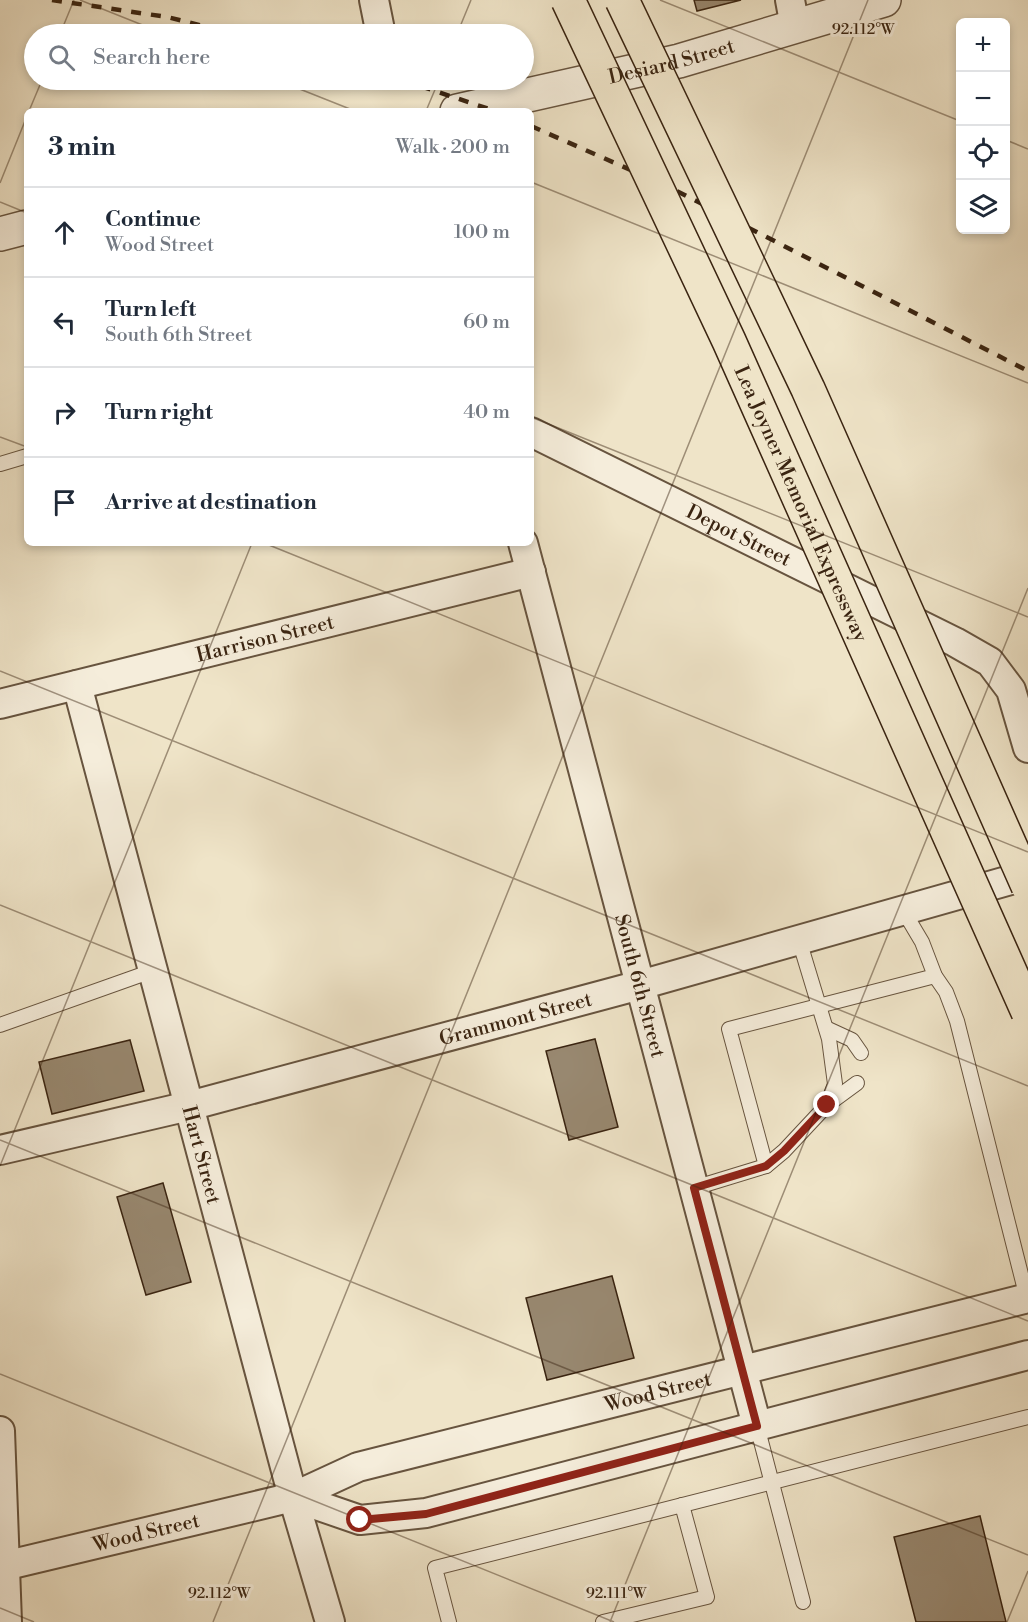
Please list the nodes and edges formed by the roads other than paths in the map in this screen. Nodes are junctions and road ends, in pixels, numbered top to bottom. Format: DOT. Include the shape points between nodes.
graph roads {
  1 [pos="374,0"];
  2 [pos="568,0"];
  3 [pos="622,0"];
  4 [pos="884,0"];
  5 [pos="793,13"];
  6 [pos="379,24"];
  7 [pos="470,108"];
  8 [pos="24,228"];
  9 [pos="0,234"];
  10 [pos="534,433"];
  11 [pos="24,457"];
  12 [pos="0,464"];
  13 [pos="524,546"];
  14 [pos="531,572"];
  15 [pos="77,685"];
  16 [pos="0,704"];
  17 [pos="1028,748"];
  18 [pos="1028,875"];
  19 [pos="1028,885"];
  20 [pos="903,910"];
  21 [pos="800,940"];
  22 [pos="152,972"];
  23 [pos="935,976"];
  24 [pos="640,985"];
  25 [pos="819,1005"];
  26 [pos="1028,1011"];
  27 [pos="0,1025"];
  28 [pos="826,1028"];
  29 [pos="861,1053"];
  30 [pos="857,1083"];
  31 [pos="827,1105"];
  32 [pos="189,1106"];
  33 [pos="0,1150"];
  34 [pos="766,1166"];
  35 [pos="694,1188"];
  36 [pos="1028,1298"];
  37 [pos="1028,1355"];
  38 [pos="742,1370"];
  39 [pos="1028,1417"];
  40 [pos="757,1426"];
  41 [pos="0,1431"];
  42 [pos="771,1482"];
  43 [pos="294,1497"];
  44 [pos="682,1505"];
  45 [pos="3,1567"];
  46 [pos="803,1602"];
  47 [pos="7,1622"];
  48 [pos="330,1622"];
  49 [pos="449,1622"];
  50 [pos="603,1622"];
  1 -- 6 [label="street"];
  2 -- 26 [label="main road, Lea Joyner Memorial Expressway, bridge" via="729,341"];
  3 -- 19 [label="main road, bridge" via="808,389"];
  4 -- 5 [label="street, Desiard Street"];
  5 -- 7 [label="street, Desiard Street" via="679,61"];
  8 -- 9 [label="street"];
  10 -- 17 [label="street, Depot Street" via="990,662 1011,690"];
  11 -- 12 [label="lane"];
  13 -- 14 [label="street, South 6th Street"];
  14 -- 15 [label="street, Harrison Street"];
  14 -- 24 [label="street, South 6th Street"];
  15 -- 16 [label="street, Harrison Street"];
  15 -- 22 [label="street, Hart Street"];
  18 -- 20 [label="street, Grammont Street"];
  20 -- 21 [label="street, Grammont Street"];
  20 -- 23 [label="lane" via="922,942"];
  21 -- 24 [label="street, Grammont Street"];
  21 -- 25 [label="lane"];
  22 -- 27 [label="lane"];
  22 -- 32 [label="street, Hart Street"];
  23 -- 25 [label="lane"];
  23 -- 36 [label="lane" via="957,1021"];
  24 -- 32 [label="street, Grammont Street"];
  24 -- 35 [label="street, South 6th Street"];
  25 -- 28 [label="lane"];
  25 -- 34 [label="lane" via="729,1029"];
  28 -- 29 [label="lane" via="852,1040"];
  28 -- 31 [label="lane" via="835,1084"];
  30 -- 31 [label="lane"];
  31 -- 34 [label="lane"];
  32 -- 33 [label="street, Grammont Street"];
  32 -- 43 [label="street, Hart Street"];
  34 -- 35 [label="lane"];
  35 -- 38 [label="street, South 6th Street"];
  36 -- 38 [label="street, Wood Street"];
  37 -- 40 [label="street"];
  38 -- 40 [label="street, South 6th Street"];
  38 -- 43 [label="street, Wood Street" via="358,1467"];
  39 -- 42 [label="lane"];
  40 -- 42 [label="lane"];
  40 -- 43 [label="street" via="426,1514 360,1520"];
  41 -- 45 [label="street"];
  42 -- 44 [label="lane"];
  42 -- 46 [label="lane"];
  43 -- 45 [label="street, Wood Street"];
  43 -- 48 [label="street, Hart Street"];
  44 -- 49 [label="lane" via="435,1568"];
  44 -- 50 [label="lane" via="707,1597"];
  45 -- 47 [label="street"];
}
